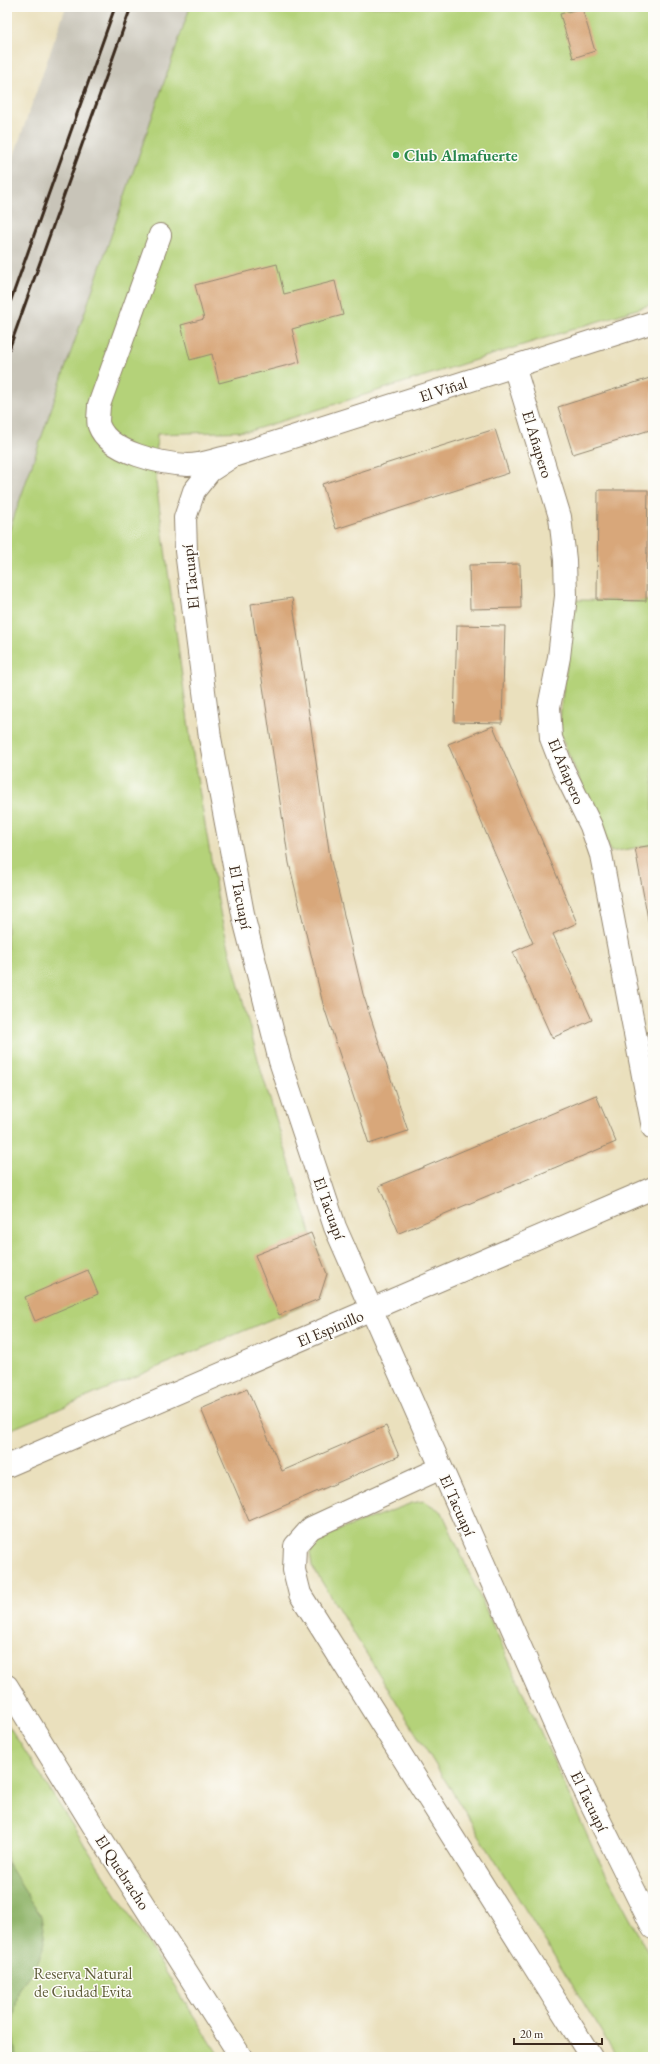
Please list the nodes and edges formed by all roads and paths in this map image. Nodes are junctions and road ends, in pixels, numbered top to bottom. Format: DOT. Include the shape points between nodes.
graph roads {
  1 [pos="160,235"];
  2 [pos="653,322"];
  3 [pos="514,366"];
  4 [pos="233,456"];
  5 [pos="653,1128"];
  6 [pos="653,1188"];
  7 [pos="372,1310"];
  8 [pos="7,1466"];
  9 [pos="441,1468"];
  10 [pos="7,1686"];
  11 [pos="653,1928"];
  12 [pos="241,2057"];
  13 [pos="591,2057"];
  1 -- 4 [label="street" via="99,405 99,426 110,441 129,453 189,465"];
  2 -- 3 [label="street, El Viñal"];
  3 -- 4 [label="street, El Viñal"];
  3 -- 5 [label="street, El Añapero" via="560,517 565,560 565,602 559,657 549,707 551,738 591,826 601,855"];
  4 -- 7 [label="street, El Tacuapí" via="210,471 194,491 185,518 186,551 210,738 244,919 280,1061 335,1227"];
  6 -- 7 [label="street, El Espinillo"];
  7 -- 8 [label="street, El Espinillo"];
  7 -- 9 [label="street, El Tacuapí"];
  9 -- 11 [label="street, El Tacuapí" via="577,1775"];
  9 -- 13 [label="street" via="311,1528 295,1546 294,1570 300,1594"];
  10 -- 12 [label="street, El Quebracho"];
}
